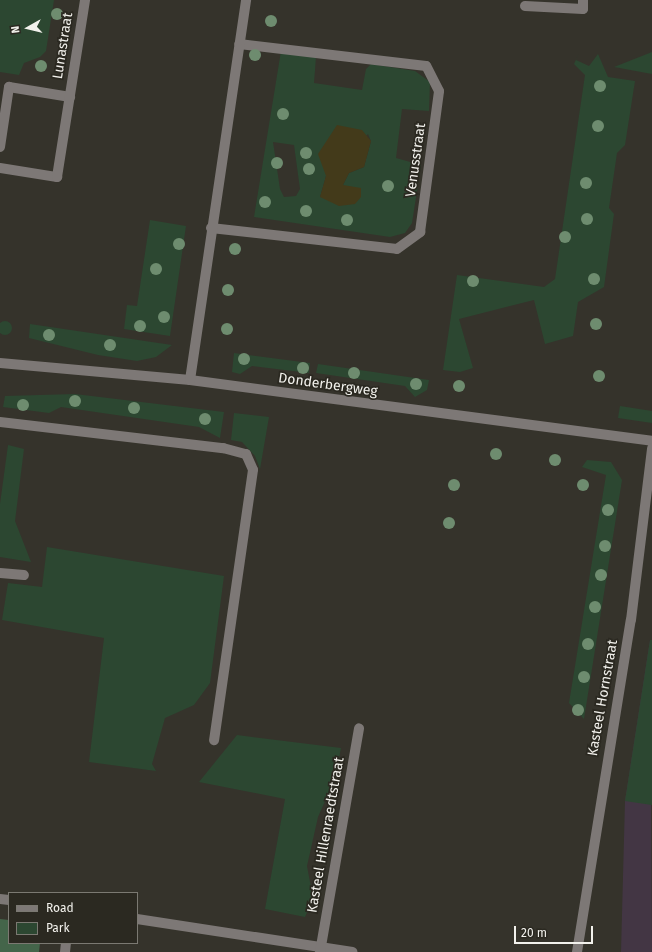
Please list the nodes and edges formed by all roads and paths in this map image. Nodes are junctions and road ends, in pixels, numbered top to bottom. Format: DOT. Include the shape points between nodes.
graph roads {
  1 [pos="85,0"];
  2 [pos="246,0"];
  3 [pos="584,0"];
  4 [pos="525,6"];
  5 [pos="239,44"];
  6 [pos="70,97"];
  7 [pos="0,147"];
  8 [pos="0,168"];
  9 [pos="211,228"];
  10 [pos="0,363"];
  11 [pos="190,380"];
  12 [pos="0,422"];
  13 [pos="652,441"];
  14 [pos="652,448"];
  15 [pos="0,573"];
  16 [pos="24,575"];
  17 [pos="359,728"];
  18 [pos="214,740"];
  19 [pos="138,920"];
  20 [pos="320,949"];
  21 [pos="352,952"];
  22 [pos="577,952"];
  1 -- 6 [label="street, Lunastraat"];
  2 -- 5 [label="street"];
  3 -- 4 [label="street" via="583,9"];
  5 -- 9 [label="street"];
  5 -- 9 [label="street, Venusstraat" via="426,66 439,91 420,232 397,249"];
  6 -- 7 [label="street, Lunastraat" via="9,87"];
  6 -- 8 [label="street, Lunastraat" via="57,177"];
  9 -- 11 [label="street"];
  10 -- 11 [label="street, Donderbergweg"];
  11 -- 13 [label="street, Donderbergweg"];
  12 -- 18 [label="street" via="223,448 246,454 253,470"];
  14 -- 22 [label="street, Kasteel Hornstraat" via="631,620"];
  15 -- 16 [label="street"];
  17 -- 20 [label="street, Kasteel Hillenraedtstraat"];
  19 -- 20 [label="street"];
  20 -- 21 [label="street"];
}
